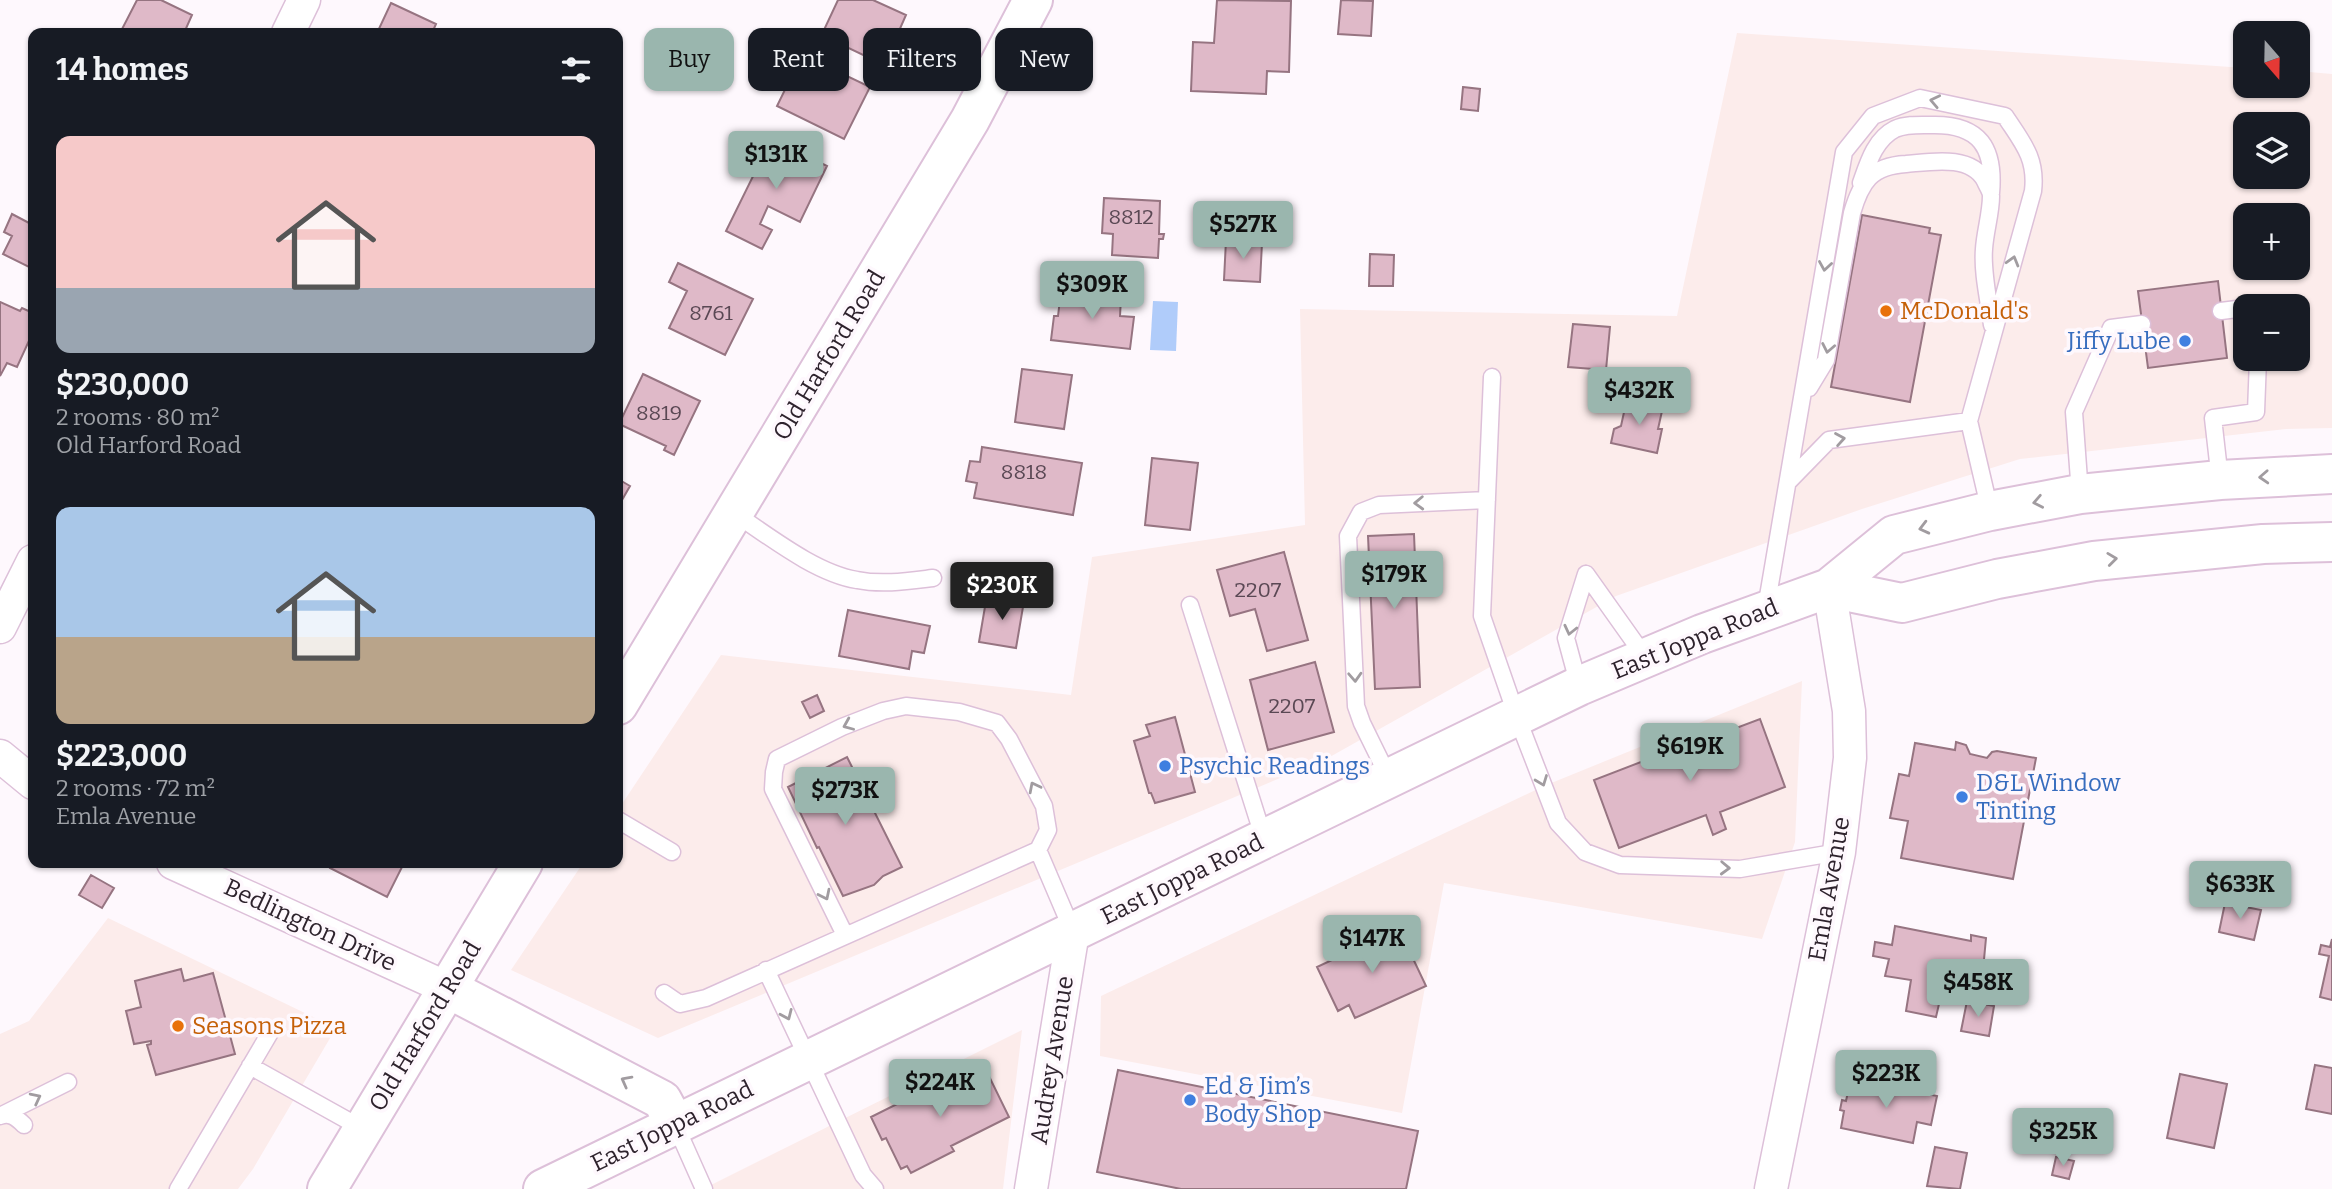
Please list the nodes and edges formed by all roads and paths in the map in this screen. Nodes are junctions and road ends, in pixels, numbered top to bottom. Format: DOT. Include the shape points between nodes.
graph roads {
  1 [pos="304,0"];
  2 [pos="1033,0"];
  3 [pos="290,28"];
  4 [pos="1858,192"];
  5 [pos="1991,193"];
  6 [pos="2233,310"];
  7 [pos="2221,311"];
  8 [pos="2142,324"];
  9 [pos="1993,334"];
  10 [pos="2258,371"];
  11 [pos="1492,377"];
  12 [pos="1803,398"];
  13 [pos="1969,421"];
  14 [pos="2332,474"];
  15 [pos="2220,480"];
  16 [pos="1789,481"];
  17 [pos="2080,494"];
  18 [pos="1487,500"];
  19 [pos="1990,511"];
  20 [pos="734,513"];
  21 [pos="2332,541"];
  22 [pos="28,571"];
  23 [pos="933,578"];
  24 [pos="1829,588"];
  25 [pos="1189,605"];
  26 [pos="1766,610"];
  27 [pos="0,627"];
  28 [pos="1645,657"];
  29 [pos="1578,686"];
  30 [pos="623,697"];
  31 [pos="1517,717"];
  32 [pos="0,756"];
  33 [pos="28,779"];
  34 [pos="1390,779"];
  35 [pos="623,823"];
  36 [pos="1264,839"];
  37 [pos="1038,850"];
  38 [pos="672,852"];
  39 [pos="1839,852"];
  40 [pos="184,868"];
  41 [pos="520,868"];
  42 [pos="1073,932"];
  43 [pos="845,936"];
  44 [pos="766,970"];
  45 [pos="447,988"];
  46 [pos="664,993"];
  47 [pos="271,1031"];
  48 [pos="807,1060"];
  49 [pos="250,1066"];
  50 [pos="68,1082"];
  51 [pos="2,1115"];
  52 [pos="675,1124"];
  53 [pos="24,1125"];
  54 [pos="363,1129"];
  55 [pos="178,1189"];
  56 [pos="327,1189"];
  57 [pos="543,1189"];
  58 [pos="704,1189"];
  59 [pos="874,1189"];
  60 [pos="1031,1189"];
  61 [pos="1771,1189"];
  1 -- 3 [label="street"];
  2 -- 20 [label="main road, Old Harford Road" via="970,120"];
  4 -- 5 [label="lane" via="1870,175 1889,165 1933,161 1964,164 1981,174"];
  4 -- 5 [label="lane" via="1869,159 1894,129 1944,125 1971,132 1981,141 1990,157"];
  4 -- 12 [label="lane, one-way" via="1826,360"];
  5 -- 9 [label="lane" via="1984,253"];
  6 -- 7 [label="lane"];
  8 -- 17 [label="lane" via="2111,328 2074,412"];
  9 -- 12 [label="lane, one-way" via="2033,191 2030,153 2005,116 1920,98 1873,116 1844,152"];
  9 -- 13 [label="lane"];
  10 -- 15 [label="lane" via="2256,412 2213,418"];
  11 -- 18 [label="lane"];
  12 -- 16 [label="lane"];
  16 -- 13 [label="lane, one-way" via="1829,440"];
  13 -- 19 [label="lane"];
  14 -- 15 [label="main road, East Joppa Road, one-way"];
  15 -- 17 [label="main road, East Joppa Road"];
  16 -- 26 [label="lane"];
  17 -- 19 [label="main road, East Joppa Road, one-way"];
  18 -- 31 [label="lane" via="1482,616"];
  18 -- 34 [label="lane, one-way" via="1379,505 1361,512 1353,524 1349,536 1356,706"];
  19 -- 24 [label="main road, East Joppa Road, one-way" via="1894,535"];
  20 -- 23 [label="lane" via="832,573 891,583"];
  20 -- 30 [label="main road, Old Harford Road"];
  24 -- 21 [label="main road, one-way" via="1902,603 2094,561"];
  22 -- 27 [label="street"];
  24 -- 26 [label="main road, East Joppa Road"];
  24 -- 39 [label="street, Emla Avenue" via="1849,711 1850,758"];
  25 -- 36 [label="lane"];
  26 -- 28 [label="main road, East Joppa Road"];
  28 -- 29 [label="main road, East Joppa Road"];
  28 -- 29 [label="lane, one-way" via="1586,574 1566,638"];
  29 -- 31 [label="main road, East Joppa Road"];
  31 -- 34 [label="main road, East Joppa Road"];
  31 -- 39 [label="lane, one-way" via="1558,823 1585,852 1620,865 1740,869"];
  32 -- 33 [label="street"];
  34 -- 36 [label="main road, East Joppa Road"];
  35 -- 38 [label="lane"];
  36 -- 42 [label="main road, East Joppa Road"];
  37 -- 42 [label="lane"];
  37 -- 43 [label="lane"];
  37 -- 43 [label="lane, one-way" via="1048,830 1044,806 997,723 959,712 906,706 842,727 777,759 774,789"];
  39 -- 61 [label="street, Emla Avenue"];
  40 -- 45 [label="street, Bedlington Drive"];
  41 -- 45 [label="main road, Old Harford Road"];
  42 -- 48 [label="main road, East Joppa Road"];
  42 -- 60 [label="street, Audrey Avenue"];
  43 -- 44 [label="lane"];
  44 -- 46 [label="lane" via="706,999 680,1004"];
  44 -- 48 [label="lane, one-way"];
  52 -- 45 [label="main road, one-way" via="662,1100"];
  45 -- 54 [label="main road, Old Harford Road"];
  47 -- 49 [label="lane"];
  48 -- 52 [label="main road, East Joppa Road"];
  48 -- 59 [label="lane"];
  49 -- 54 [label="lane"];
  49 -- 55 [label="lane"];
  51 -- 50 [label="lane, one-way"];
  51 -- 53 [label="lane" via="16,1117"];
  52 -- 57 [label="main road, East Joppa Road"];
  52 -- 58 [label="lane"];
  54 -- 56 [label="main road, Old Harford Road"];
}
